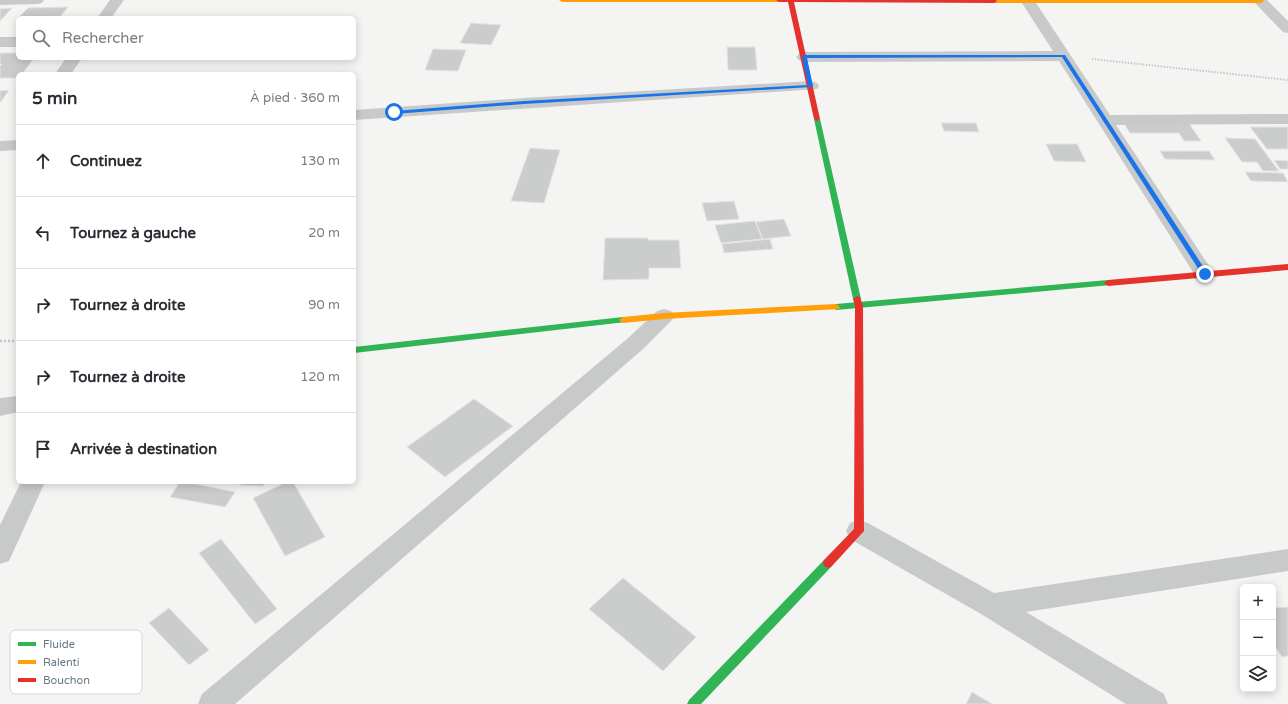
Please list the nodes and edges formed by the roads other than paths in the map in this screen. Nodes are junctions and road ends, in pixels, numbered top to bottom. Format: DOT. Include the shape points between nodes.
graph roads {
  1 [pos="37,0"];
  2 [pos="117,0"];
  3 [pos="562,0"];
  4 [pos="791,0"];
  5 [pos="1027,0"];
  6 [pos="0,1"];
  7 [pos="1260,1"];
  8 [pos="105,16"];
  9 [pos="1288,29"];
  10 [pos="0,42"];
  11 [pos="16,42"];
  12 [pos="1064,56"];
  13 [pos="804,57"];
  14 [pos="73,60"];
  15 [pos="64,72"];
  16 [pos="811,86"];
  17 [pos="356,115"];
  18 [pos="1288,119"];
  19 [pos="1105,120"];
  20 [pos="1288,267"];
  21 [pos="1205,274"];
  22 [pos="860,306"];
  23 [pos="664,316"];
  24 [pos="356,350"];
  25 [pos="16,404"];
  26 [pos="0,407"];
  27 [pos="32,484"];
  28 [pos="859,531"];
  29 [pos="0,553"];
  30 [pos="1288,560"];
  31 [pos="991,605"];
  32 [pos="213,704"];
  33 [pos="693,704"];
  34 [pos="1153,704"];
  1 -- 6 [label="street"];
  2 -- 8 [label="street"];
  3 -- 4 [label="street"];
  4 -- 5 [label="street"];
  4 -- 13 [label="street"];
  5 -- 7 [label="street"];
  5 -- 12 [label="street"];
  7 -- 9 [label="street"];
  10 -- 11 [label="street"];
  12 -- 13 [label="street"];
  12 -- 19 [label="street"];
  13 -- 16 [label="street"];
  14 -- 15 [label="street"];
  16 -- 17 [label="street"];
  16 -- 22 [label="street"];
  18 -- 19 [label="street"];
  19 -- 21 [label="street"];
  20 -- 21 [label="street"];
  21 -- 22 [label="street"];
  22 -- 23 [label="street"];
  22 -- 28 [label="street"];
  23 -- 24 [label="street"];
  23 -- 32 [label="street" via="629,349"];
  25 -- 26 [label="street"];
  27 -- 29 [label="street"];
  28 -- 31 [label="street"];
  28 -- 33 [label="street"];
  30 -- 31 [label="street"];
  31 -- 34 [label="street"];
}
